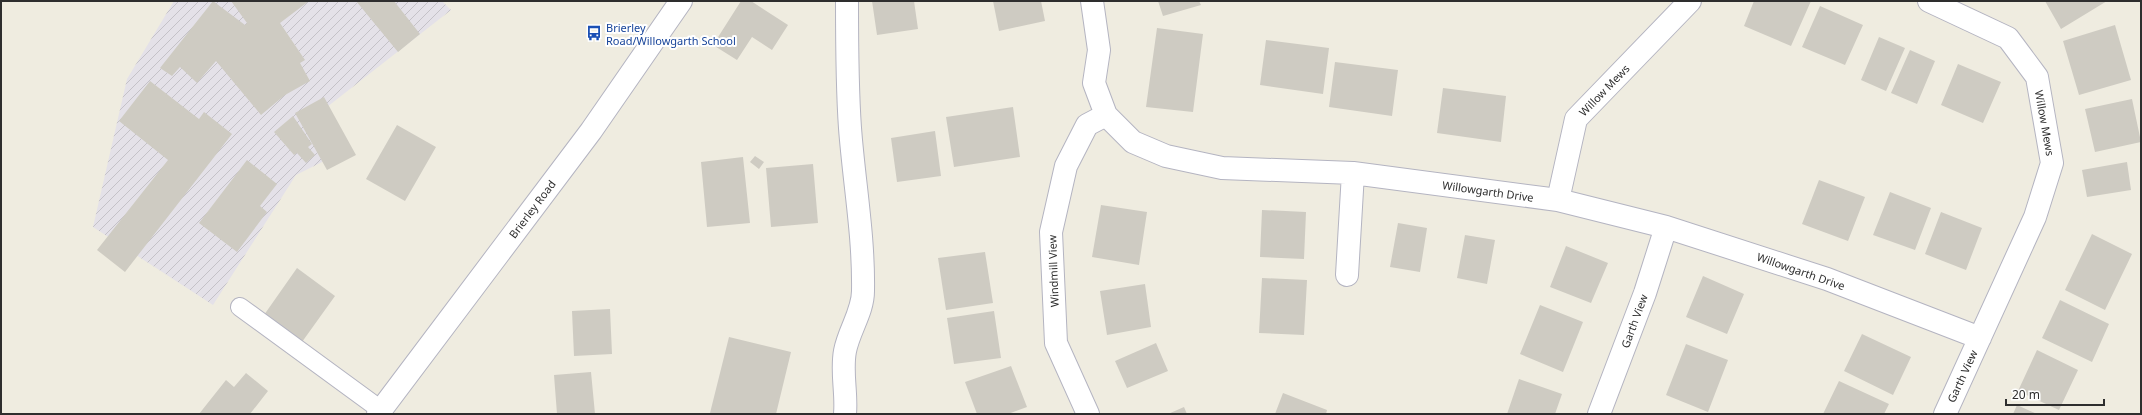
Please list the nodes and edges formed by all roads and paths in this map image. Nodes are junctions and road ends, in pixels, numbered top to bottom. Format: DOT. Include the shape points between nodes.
graph roads {
  1 [pos="681,1"];
  2 [pos="847,1"];
  3 [pos="1092,1"];
  4 [pos="1690,1"];
  5 [pos="1929,1"];
  6 [pos="1106,115"];
  7 [pos="1353,173"];
  8 [pos="1558,200"];
  9 [pos="1666,227"];
  10 [pos="1347,275"];
  11 [pos="240,307"];
  12 [pos="1980,338"];
  13 [pos="379,412"];
  14 [pos="845,414"];
  15 [pos="1088,414"];
  16 [pos="1599,414"];
  17 [pos="1945,414"];
  1 -- 13 [label="street, Brierley Road" via="591,131"];
  2 -- 14 [label="street" via="850,126 862,246 863,291 862,304 845,350"];
  3 -- 6 [label="street, Willowgarth Drive" via="1098,50 1094,83"];
  4 -- 8 [label="street, Willow Mews" via="1576,119"];
  5 -- 12 [label="street, Willow Mews" via="2008,38 2037,77 2052,163 2035,217"];
  6 -- 7 [label="street, Willowgarth Drive" via="1133,142 1166,156 1222,168"];
  6 -- 15 [label="street, Windmill View" via="1087,125 1066,166 1051,232 1056,343"];
  7 -- 8 [label="street, Willowgarth Drive"];
  7 -- 10 [label="street"];
  8 -- 9 [label="street, Willowgarth Drive"];
  9 -- 12 [label="street, Willowgarth Drive" via="1827,279"];
  9 -- 16 [label="street, Garth View"];
  11 -- 13 [label="lane"];
  12 -- 17 [label="street, Garth View"];
}
